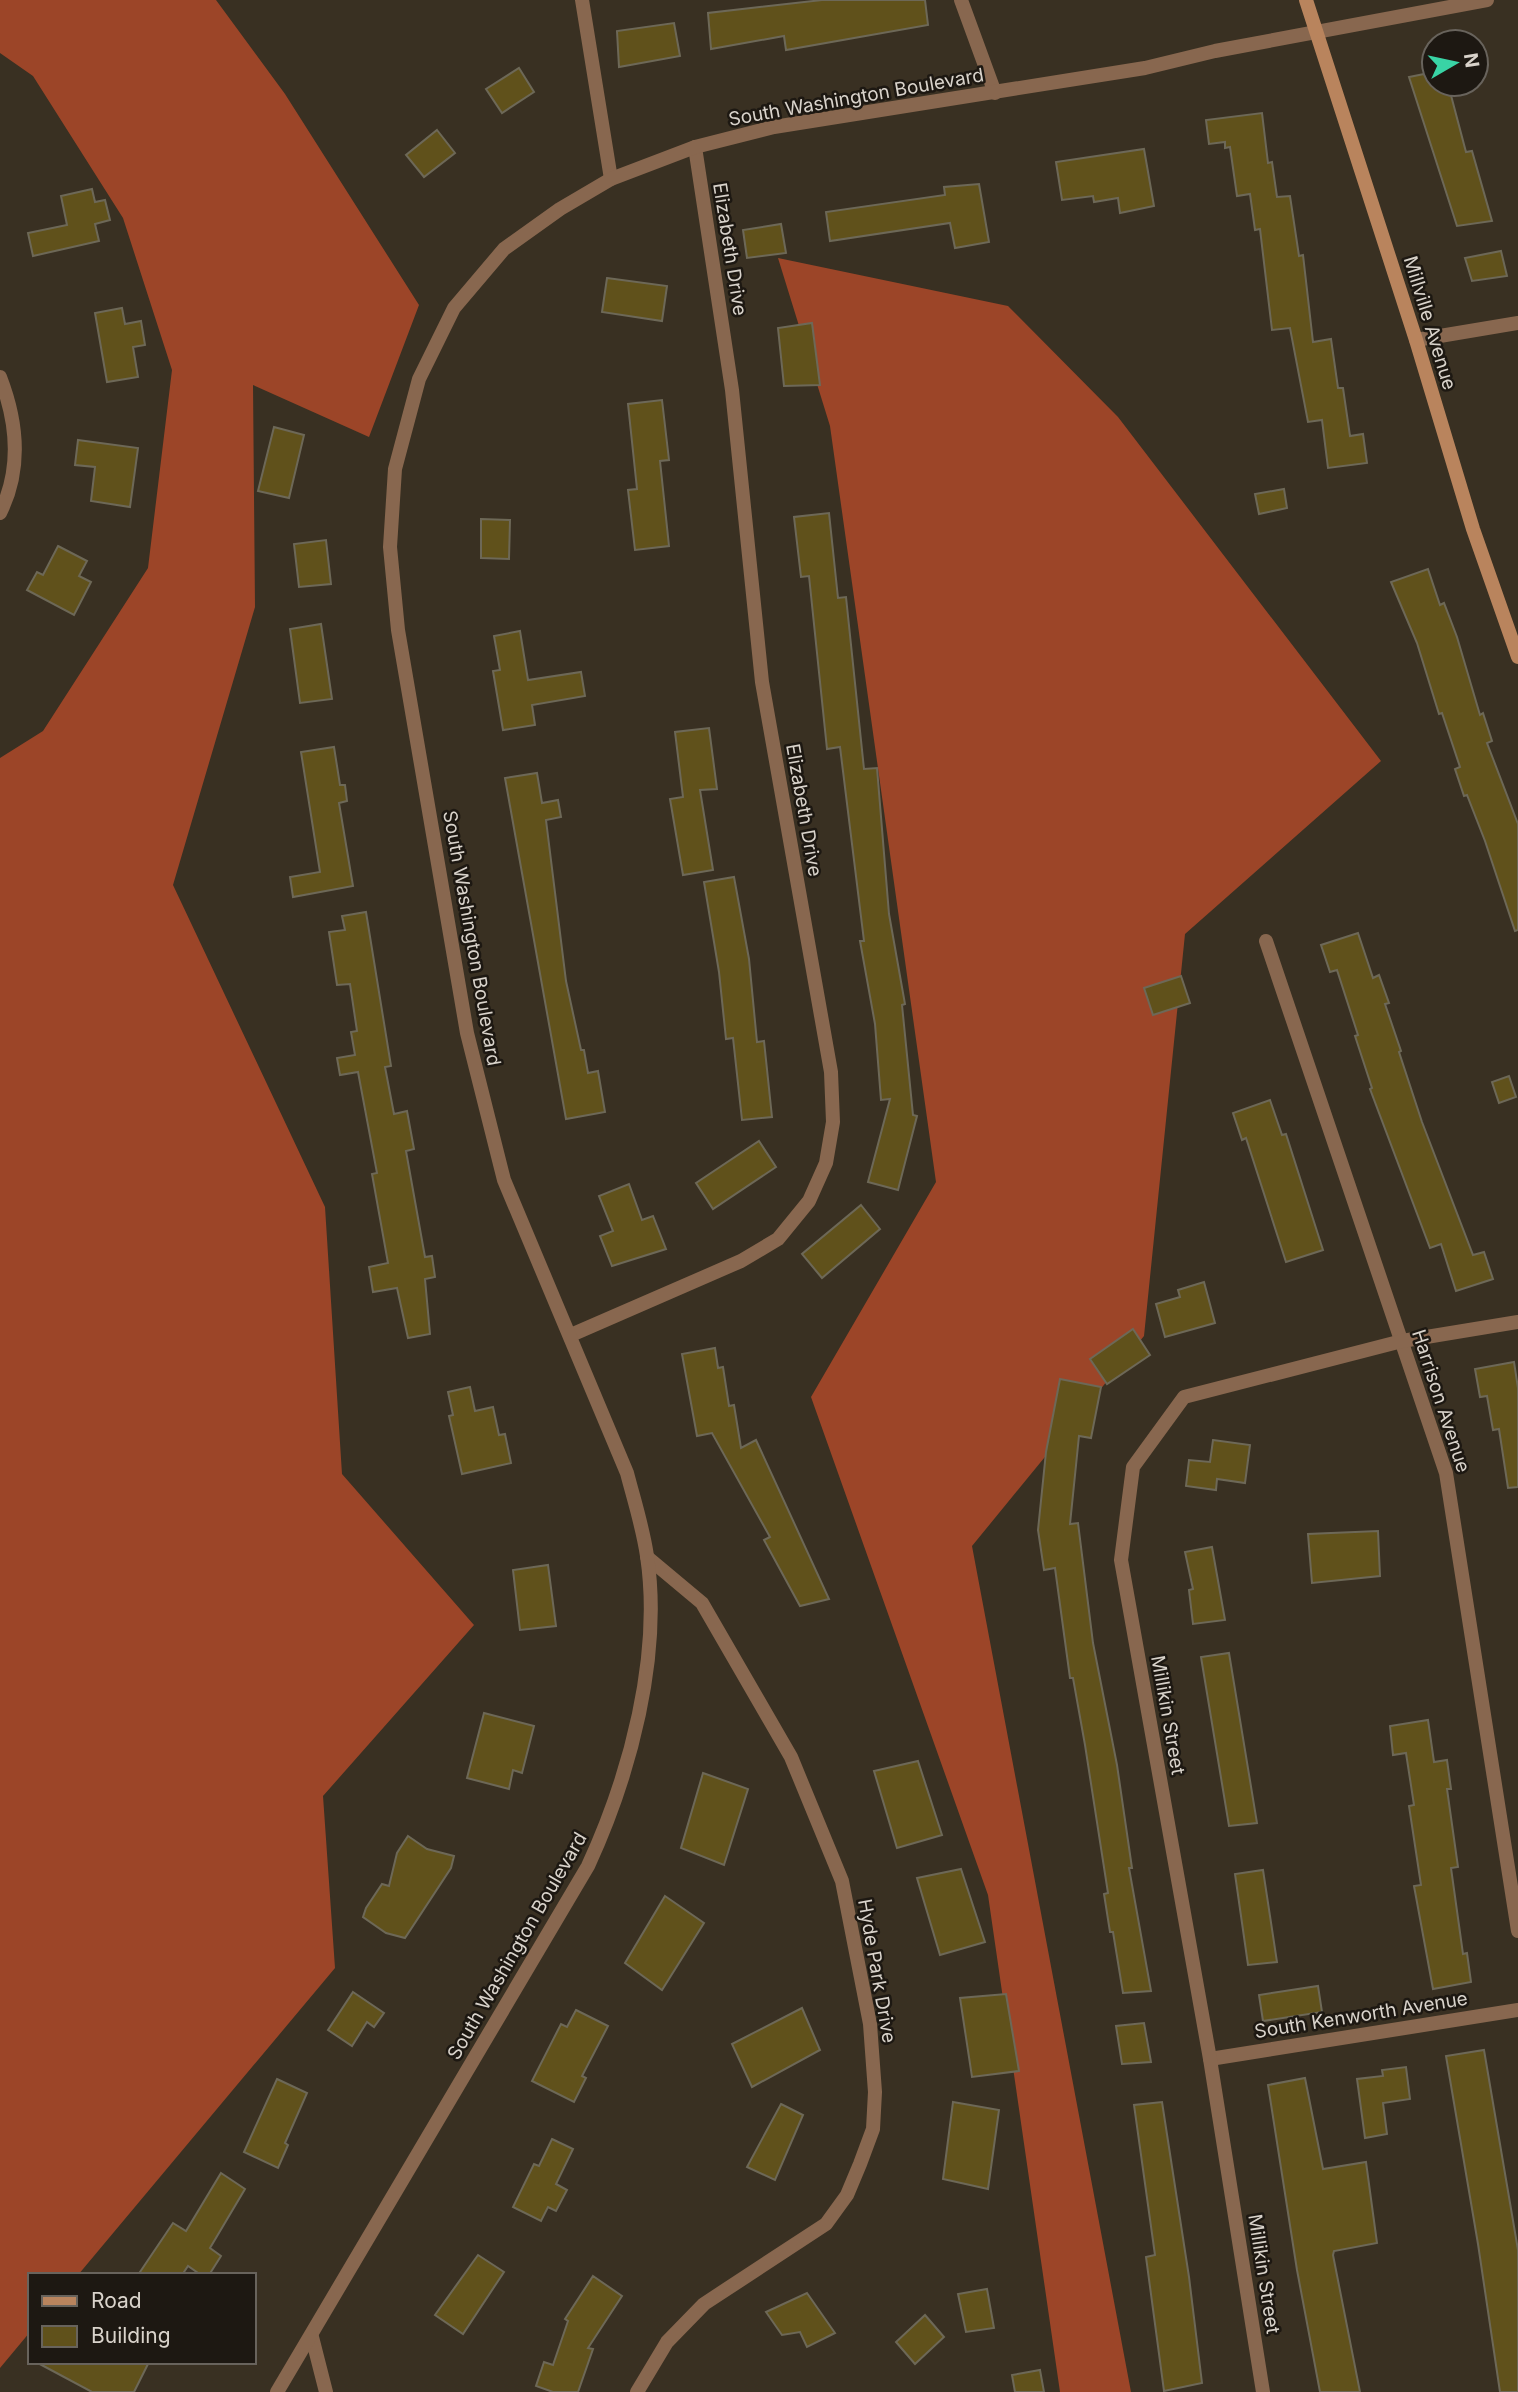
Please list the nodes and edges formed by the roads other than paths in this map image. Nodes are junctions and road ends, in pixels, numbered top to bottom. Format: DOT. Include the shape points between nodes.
graph roads {
  1 [pos="582,0"];
  2 [pos="961,0"];
  3 [pos="1306,0"];
  4 [pos="1487,0"];
  5 [pos="1316,32"];
  6 [pos="995,93"];
  7 [pos="695,147"];
  8 [pos="611,179"];
  9 [pos="1518,323"];
  10 [pos="1416,340"];
  11 [pos="0,377"];
  12 [pos="0,513"];
  13 [pos="1518,657"];
  14 [pos="1266,941"];
  15 [pos="1518,1322"];
  16 [pos="571,1335"];
  17 [pos="1402,1341"];
  18 [pos="647,1557"];
  19 [pos="1518,1931"];
  20 [pos="1518,2010"];
  21 [pos="1210,2059"];
  22 [pos="312,2337"];
  23 [pos="278,2392"];
  24 [pos="326,2392"];
  25 [pos="636,2392"];
  26 [pos="1263,2392"];
  1 -- 8 [label="street"];
  2 -- 6 [label="street"];
  3 -- 5 [label="main road, Millville Avenue"];
  4 -- 5 [label="street, South Washington Boulevard"];
  5 -- 6 [label="street, South Washington Boulevard"];
  5 -- 10 [label="main road, Millville Avenue"];
  6 -- 7 [label="street, South Washington Boulevard" via="774,127"];
  7 -- 8 [label="street, South Washington Boulevard"];
  7 -- 16 [label="street, Elizabeth Drive" via="732,390 762,682 831,1072 833,1122 826,1163 809,1201 778,1238 741,1261"];
  8 -- 16 [label="street, South Washington Boulevard" via="504,249 454,308 419,379 395,468 390,547 398,631 467,1033 504,1180"];
  9 -- 10 [label="street"];
  10 -- 13 [label="main road, Millville Avenue" via="1473,529"];
  11 -- 12 [label="street" via="12,407 16,453"];
  14 -- 17 [label="street, Harrison Avenue"];
  15 -- 17 [label="street, Millikin Street"];
  16 -- 18 [label="street, South Washington Boulevard" via="627,1473"];
  17 -- 19 [label="street, Harrison Avenue" via="1446,1473"];
  17 -- 21 [label="street, Millikin Street" via="1184,1396 1133,1467 1121,1560"];
  18 -- 22 [label="street, South Washington Boulevard" via="650,1611 645,1674 612,1813 588,1866"];
  18 -- 25 [label="street, Hyde Park Drive" via="702,1602 791,1757 842,1881 870,2024 875,2092 873,2129 847,2195 826,2224 704,2304 667,2342"];
  20 -- 21 [label="street, South Kenworth Avenue"];
  21 -- 26 [label="street, Millikin Street"];
  22 -- 23 [label="street, South Washington Boulevard"];
  22 -- 24 [label="street"];
}
